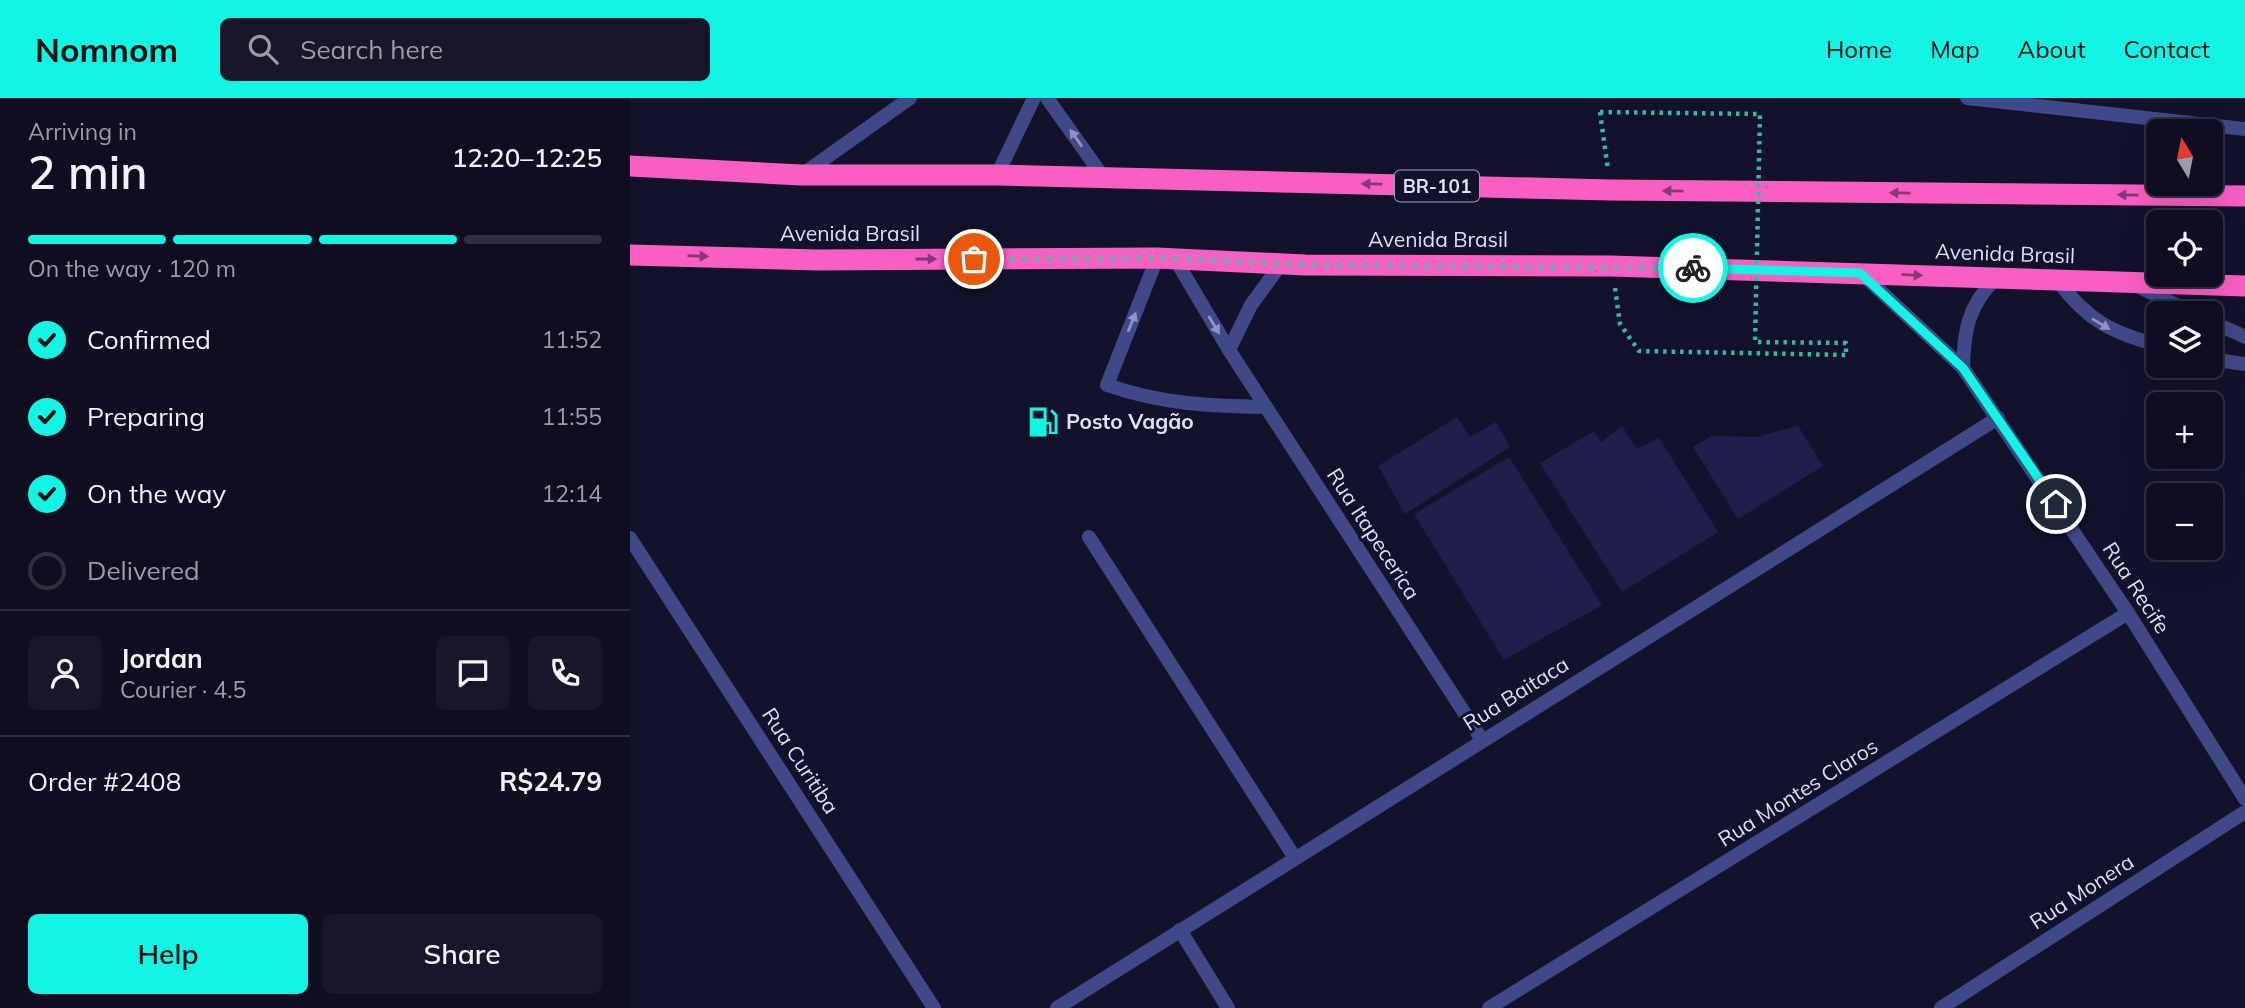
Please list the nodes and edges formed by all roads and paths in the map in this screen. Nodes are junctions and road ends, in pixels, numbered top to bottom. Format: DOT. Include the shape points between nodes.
graph roads {
  1 [pos="910,98"];
  2 [pos="1034,98"];
  3 [pos="1047,98"];
  4 [pos="1967,98"];
  5 [pos="2245,129"];
  6 [pos="630,166"];
  7 [pos="801,175"];
  8 [pos="998,175"];
  9 [pos="1104,178"];
  10 [pos="1611,190"];
  11 [pos="2245,196"];
  12 [pos="630,255"];
  13 [pos="1166,258"];
  14 [pos="1281,264"];
  15 [pos="1611,266"];
  16 [pos="1860,273"];
  17 [pos="1995,279"];
  18 [pos="2058,281"];
  19 [pos="2131,283"];
  20 [pos="2245,286"];
  21 [pos="2168,301"];
  22 [pos="2223,327"];
  23 [pos="2245,337"];
  24 [pos="2146,342"];
  25 [pos="1229,350"];
  26 [pos="2223,361"];
  27 [pos="2245,364"];
  28 [pos="1963,368"];
  29 [pos="1266,407"];
  30 [pos="1998,418"];
  31 [pos="1089,537"];
  32 [pos="630,538"];
  33 [pos="2128,613"];
  34 [pos="1482,740"];
  35 [pos="2245,799"];
  36 [pos="2245,812"];
  37 [pos="1295,858"];
  38 [pos="1180,930"];
  39 [pos="934,1008"];
  40 [pos="1058,1008"];
  41 [pos="1228,1008"];
  42 [pos="1489,1008"];
  43 [pos="1941,1008"];
  1 -- 7 [label="street"];
  2 -- 8 [label="street"];
  9 -- 3 [label="street, one-way"];
  4 -- 5 [label="street"];
  6 -- 7 [label="highway, BR-101"];
  7 -- 8 [label="highway, BR-101"];
  8 -- 9 [label="highway, BR-101"];
  10 -- 9 [label="highway, BR-101, one-way"];
  11 -- 10 [label="highway, BR-101, one-way"];
  10 -- 15 [label="path, bridge" via="1600,112 1760,114 1755,342 1846,344 1846,355 1639,351 1620,324"];
  12 -- 13 [label="highway, Avenida Brasil, one-way" via="818,260"];
  13 -- 14 [label="highway, Avenida Brasil"];
  13 -- 25 [label="street, Rua Itapecerica, one-way"];
  29 -- 13 [label="street, one-way" via="1197,406 1148,399 1107,385"];
  14 -- 15 [label="highway, Avenida Brasil"];
  14 -- 25 [label="street" via="1251,305"];
  15 -- 16 [label="highway, Avenida Brasil"];
  16 -- 17 [label="highway, Avenida Brasil, one-way"];
  16 -- 28 [label="street, Rua Recife"];
  17 -- 18 [label="highway, Avenida Brasil"];
  17 -- 28 [label="street" via="1981,293 1964,330"];
  18 -- 19 [label="highway, Avenida Brasil"];
  18 -- 24 [label="street, one-way" via="2085,314"];
  19 -- 20 [label="highway, Avenida Brasil"];
  19 -- 21 [label="street"];
  22 -- 23 [label="street"];
  25 -- 29 [label="street, Rua Itapecerica"];
  26 -- 27 [label="street"];
  28 -- 30 [label="street, Rua Recife"];
  29 -- 34 [label="street, Rua Itapecerica"];
  30 -- 33 [label="street, Rua Recife"];
  30 -- 34 [label="street, Rua Baitaca"];
  31 -- 37 [label="street"];
  32 -- 39 [label="street, Rua Curitiba"];
  33 -- 35 [label="street, Rua Recife"];
  33 -- 42 [label="street, Rua Montes Claros"];
  34 -- 37 [label="street, Rua Baitaca"];
  36 -- 43 [label="street, Rua Monera"];
  37 -- 38 [label="street, Rua Baitaca"];
  38 -- 40 [label="street, Rua Baitaca"];
  38 -- 41 [label="street"];
}
